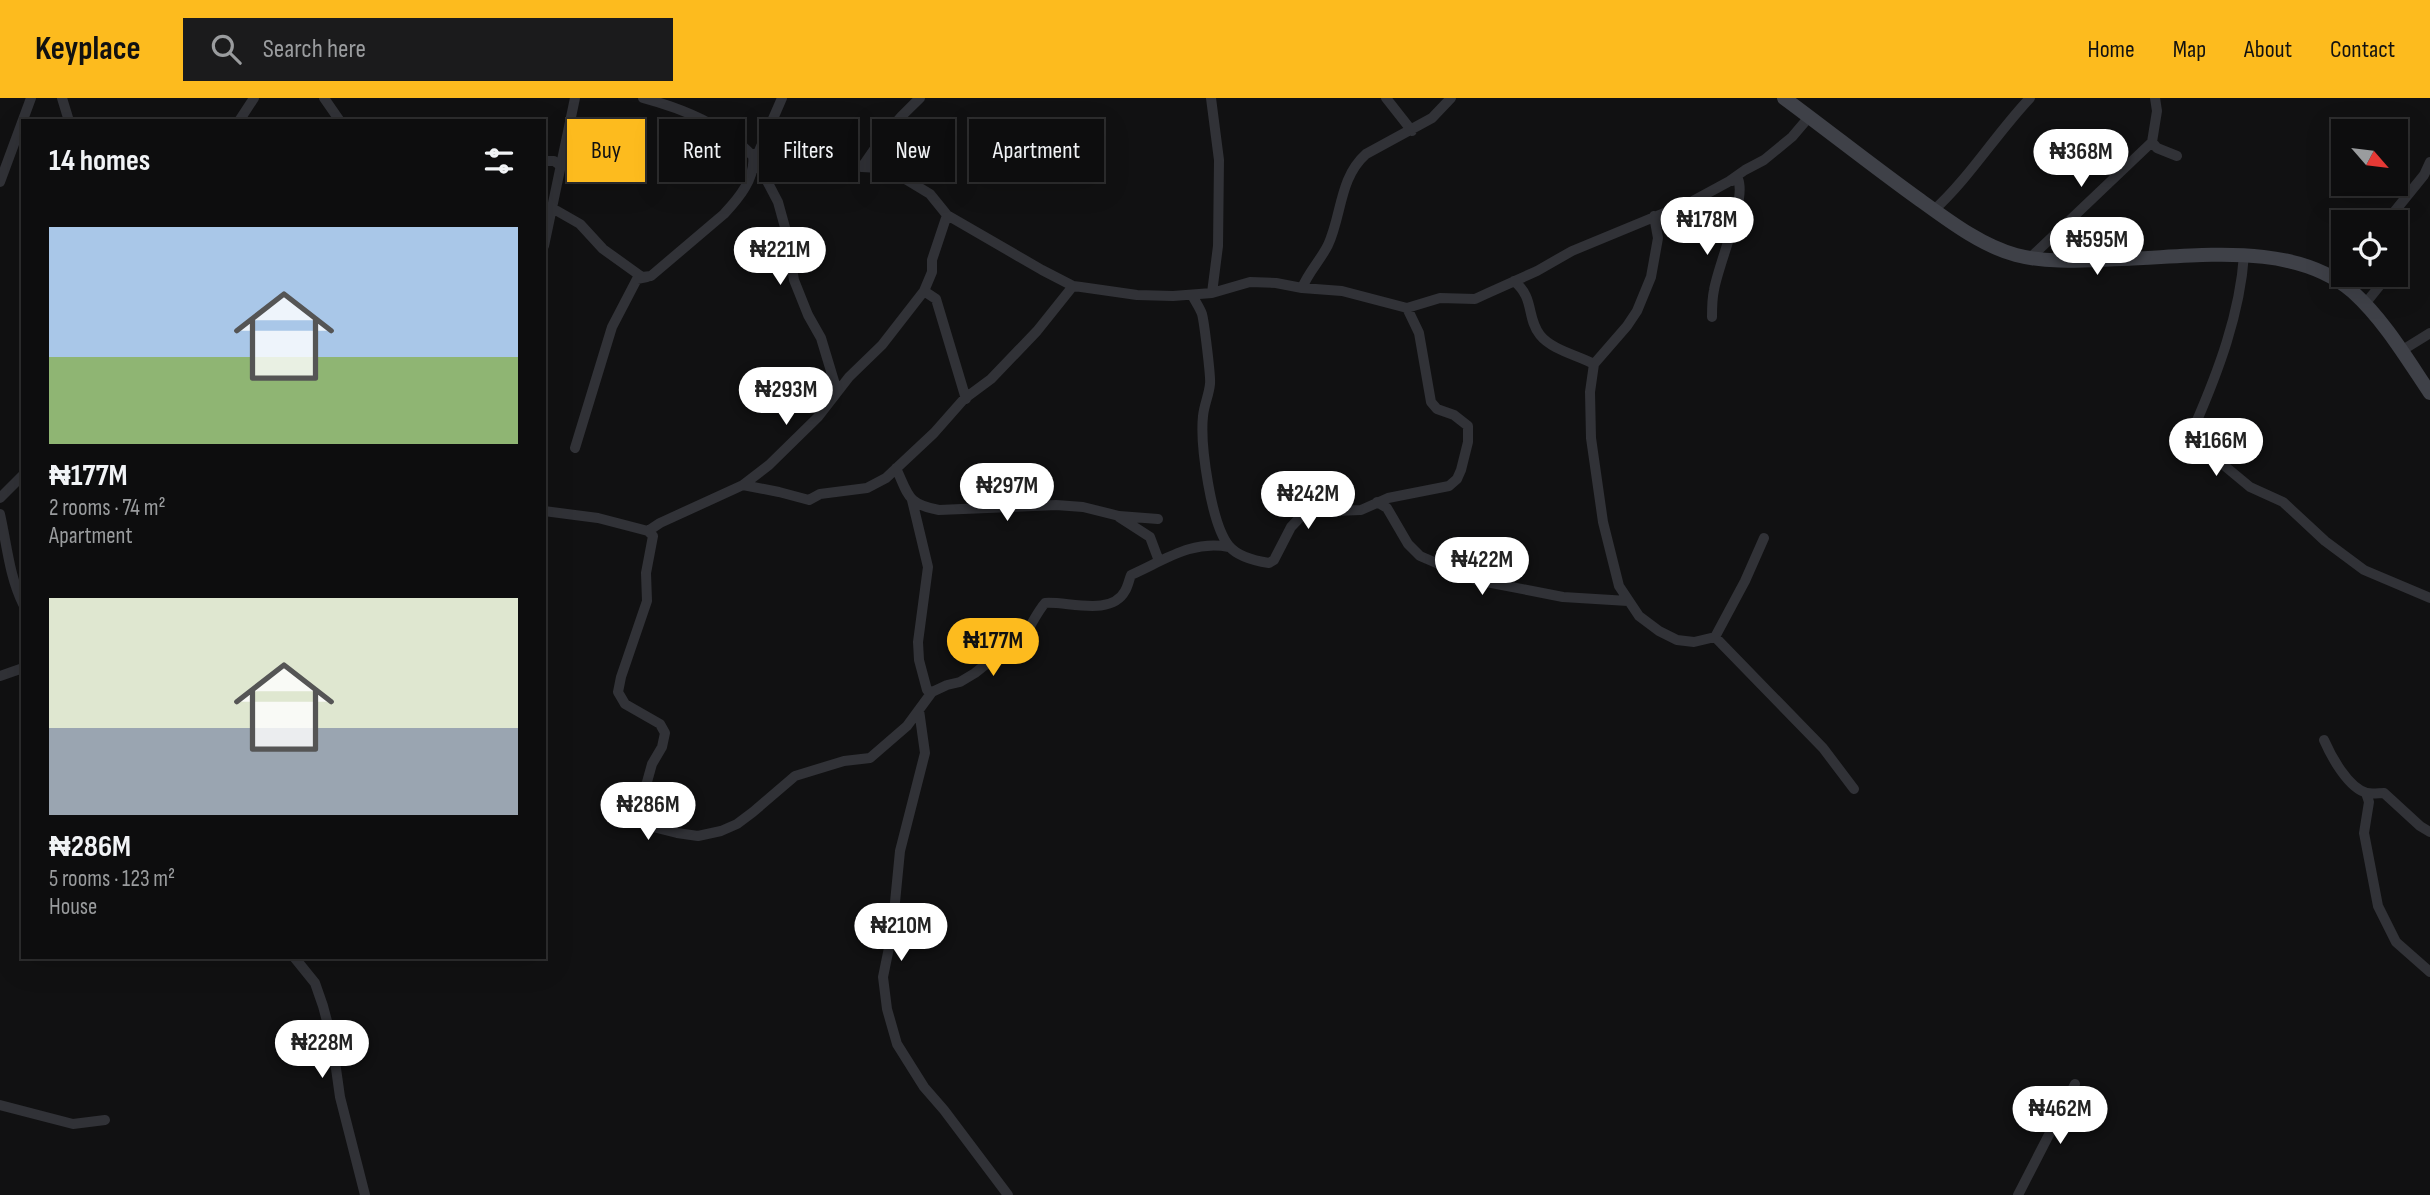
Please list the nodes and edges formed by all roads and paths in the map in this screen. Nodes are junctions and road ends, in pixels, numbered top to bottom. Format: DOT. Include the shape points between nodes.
graph roads {
  1 [pos="31,98"];
  2 [pos="62,98"];
  3 [pos="254,98"];
  4 [pos="324,98"];
  5 [pos="575,98"];
  6 [pos="643,98"];
  7 [pos="782,98"];
  8 [pos="920,98"];
  9 [pos="1211,98"];
  10 [pos="1386,98"];
  11 [pos="1451,98"];
  12 [pos="1784,98"];
  13 [pos="2030,98"];
  14 [pos="2155,98"];
  15 [pos="1809,117"];
  16 [pos="23,119"];
  17 [pos="68,119"];
  18 [pos="240,119"];
  19 [pos="339,119"];
  20 [pos="21,125"];
  21 [pos="1412,131"];
  22 [pos="2152,142"];
  23 [pos="755,156"];
  24 [pos="2177,156"];
  25 [pos="546,161"];
  26 [pos="2430,162"];
  27 [pos="561,166"];
  28 [pos="862,167"];
  29 [pos="0,182"];
  30 [pos="1728,182"];
  31 [pos="552,208"];
  32 [pos="1934,210"];
  33 [pos="2396,210"];
  34 [pos="947,215"];
  35 [pos="1654,216"];
  36 [pos="546,236"];
  37 [pos="2244,255"];
  38 [pos="2030,258"];
  39 [pos="651,276"];
  40 [pos="1514,281"];
  41 [pos="1073,286"];
  42 [pos="2379,287"];
  43 [pos="1302,288"];
  44 [pos="923,291"];
  45 [pos="1212,293"];
  46 [pos="1192,295"];
  47 [pos="2365,304"];
  48 [pos="1407,308"];
  49 [pos="1712,317"];
  50 [pos="2430,333"];
  51 [pos="2401,351"];
  52 [pos="1594,364"];
  53 [pos="837,391"];
  54 [pos="2430,393"];
  55 [pos="965,399"];
  56 [pos="575,448"];
  57 [pos="896,468"];
  58 [pos="21,477"];
  59 [pos="743,485"];
  60 [pos="0,498"];
  61 [pos="912,500"];
  62 [pos="1377,502"];
  63 [pos="546,511"];
  64 [pos="0,514"];
  65 [pos="1119,516"];
  66 [pos="1158,519"];
  67 [pos="648,531"];
  68 [pos="1764,538"];
  69 [pos="1229,547"];
  70 [pos="4,558"];
  71 [pos="1159,561"];
  72 [pos="2430,598"];
  73 [pos="21,600"];
  74 [pos="1628,601"];
  75 [pos="1715,637"];
  76 [pos="21,669"];
  77 [pos="0,676"];
  78 [pos="932,692"];
  79 [pos="919,710"];
  80 [pos="2324,740"];
  81 [pos="1854,789"];
  82 [pos="2366,793"];
  83 [pos="2430,832"];
  84 [pos="296,959"];
  85 [pos="2430,972"];
  86 [pos="2075,1084"];
  87 [pos="0,1105"];
  88 [pos="105,1120"];
  89 [pos="365,1195"];
  90 [pos="1008,1195"];
  91 [pos="2018,1195"];
  1 -- 16 [label="street"];
  2 -- 17 [label="street"];
  3 -- 18 [label="street"];
  4 -- 19 [label="street"];
  5 -- 27 [label="street"];
  6 -- 23 [label="street" via="677,107 707,122"];
  7 -- 23 [label="street"];
  8 -- 28 [label="street" via="879,140"];
  9 -- 45 [label="street" via="1219,160 1218,246"];
  10 -- 21 [label="street"];
  11 -- 21 [label="street"];
  12 -- 15 [label="main road"];
  13 -- 32 [label="street" via="1957,189"];
  14 -- 22 [label="street"];
  15 -- 30 [label="street" via="1765,160"];
  15 -- 32 [label="main road"];
  20 -- 29 [label="street"];
  21 -- 43 [label="street" via="1358,161 1348,176 1327,246"];
  22 -- 24 [label="street"];
  22 -- 38 [label="street"];
  23 -- 28 [label="street" via="839,158"];
  23 -- 39 [label="street" via="747,184 724,214"];
  23 -- 53 [label="street" via="778,202 794,280 821,338"];
  25 -- 27 [label="street"];
  26 -- 33 [label="street"];
  27 -- 31 [label="street"];
  28 -- 34 [label="street" via="902,177 930,194"];
  30 -- 35 [label="street"];
  30 -- 49 [label="street" via="1738,179 1741,186 1714,290"];
  31 -- 36 [label="street"];
  31 -- 39 [label="street" via="580,224 603,249 642,277"];
  32 -- 38 [label="main road" via="1997,250"];
  34 -- 41 [label="street"];
  34 -- 44 [label="street"];
  35 -- 40 [label="street"];
  35 -- 52 [label="street" via="1658,238 1651,277 1627,326"];
  37 -- 38 [label="main road"];
  37 -- 47 [label="main road" via="2299,263 2319,271 2340,281"];
  37 -- 72 [label="street" via="2225,350 2193,436 2250,488 2283,502 2364,570"];
  39 -- 56 [label="street" via="637,279 612,327"];
  40 -- 48 [label="street" via="1475,299 1440,298"];
  40 -- 52 [label="street" via="1525,290 1542,337"];
  41 -- 46 [label="street" via="1137,295"];
  41 -- 55 [label="street" via="1037,331"];
  42 -- 47 [label="street"];
  43 -- 45 [label="street" via="1250,282"];
  43 -- 48 [label="street" via="1342,291"];
  44 -- 53 [label="street" via="882,345"];
  44 -- 55 [label="street" via="936,299"];
  45 -- 46 [label="street"];
  46 -- 69 [label="street" via="1203,315 1210,382 1203,414 1203,463"];
  47 -- 51 [label="main road"];
  48 -- 62 [label="street" via="1419,333 1431,402 1468,426 1468,442 1461,470 1449,486"];
  50 -- 51 [label="street"];
  51 -- 54 [label="main road"];
  52 -- 74 [label="street" via="1590,412 1603,522 1609,555"];
  53 -- 59 [label="street" via="810,425"];
  55 -- 57 [label="street"];
  57 -- 59 [label="street" via="866,488 820,494 809,500"];
  57 -- 61 [label="street"];
  58 -- 60 [label="street"];
  59 -- 67 [label="street"];
  61 -- 65 [label="street" via="939,510 1056,505"];
  61 -- 78 [label="street" via="928,567 919,660 927,690"];
  62 -- 69 [label="street" via="1361,510 1305,512 1269,563"];
  62 -- 74 [label="street" via="1387,508 1420,556 1476,580 1563,597"];
  63 -- 67 [label="street"];
  64 -- 70 [label="street"];
  65 -- 66 [label="street"];
  65 -- 71 [label="street" via="1150,537"];
  67 -- 79 [label="street" via="653,536 646,573 647,601 618,692 625,704 660,724 665,733 638,803 637,817 645,825 698,836 721,831 737,824 795,776 870,758"];
  68 -- 75 [label="street"];
  69 -- 71 [label="street" via="1210,543"];
  70 -- 73 [label="street"];
  71 -- 78 [label="street" via="1131,575 1124,593 1103,605 1045,603 1019,642 996,648 975,673"];
  74 -- 75 [label="street" via="1639,617 1677,640"];
  75 -- 81 [label="street" via="1824,748"];
  76 -- 77 [label="street"];
  78 -- 79 [label="street"];
  79 -- 90 [label="street" via="925,753 900,851 883,977 887,1009 897,1044 924,1087"];
  80 -- 82 [label="street" via="2334,761"];
  82 -- 83 [label="street" via="2384,793"];
  82 -- 85 [label="street" via="2364,833 2378,906 2396,942"];
  84 -- 89 [label="street" via="314,983 323,1006"];
  86 -- 91 [label="street"];
  87 -- 88 [label="street" via="73,1124"];
}
